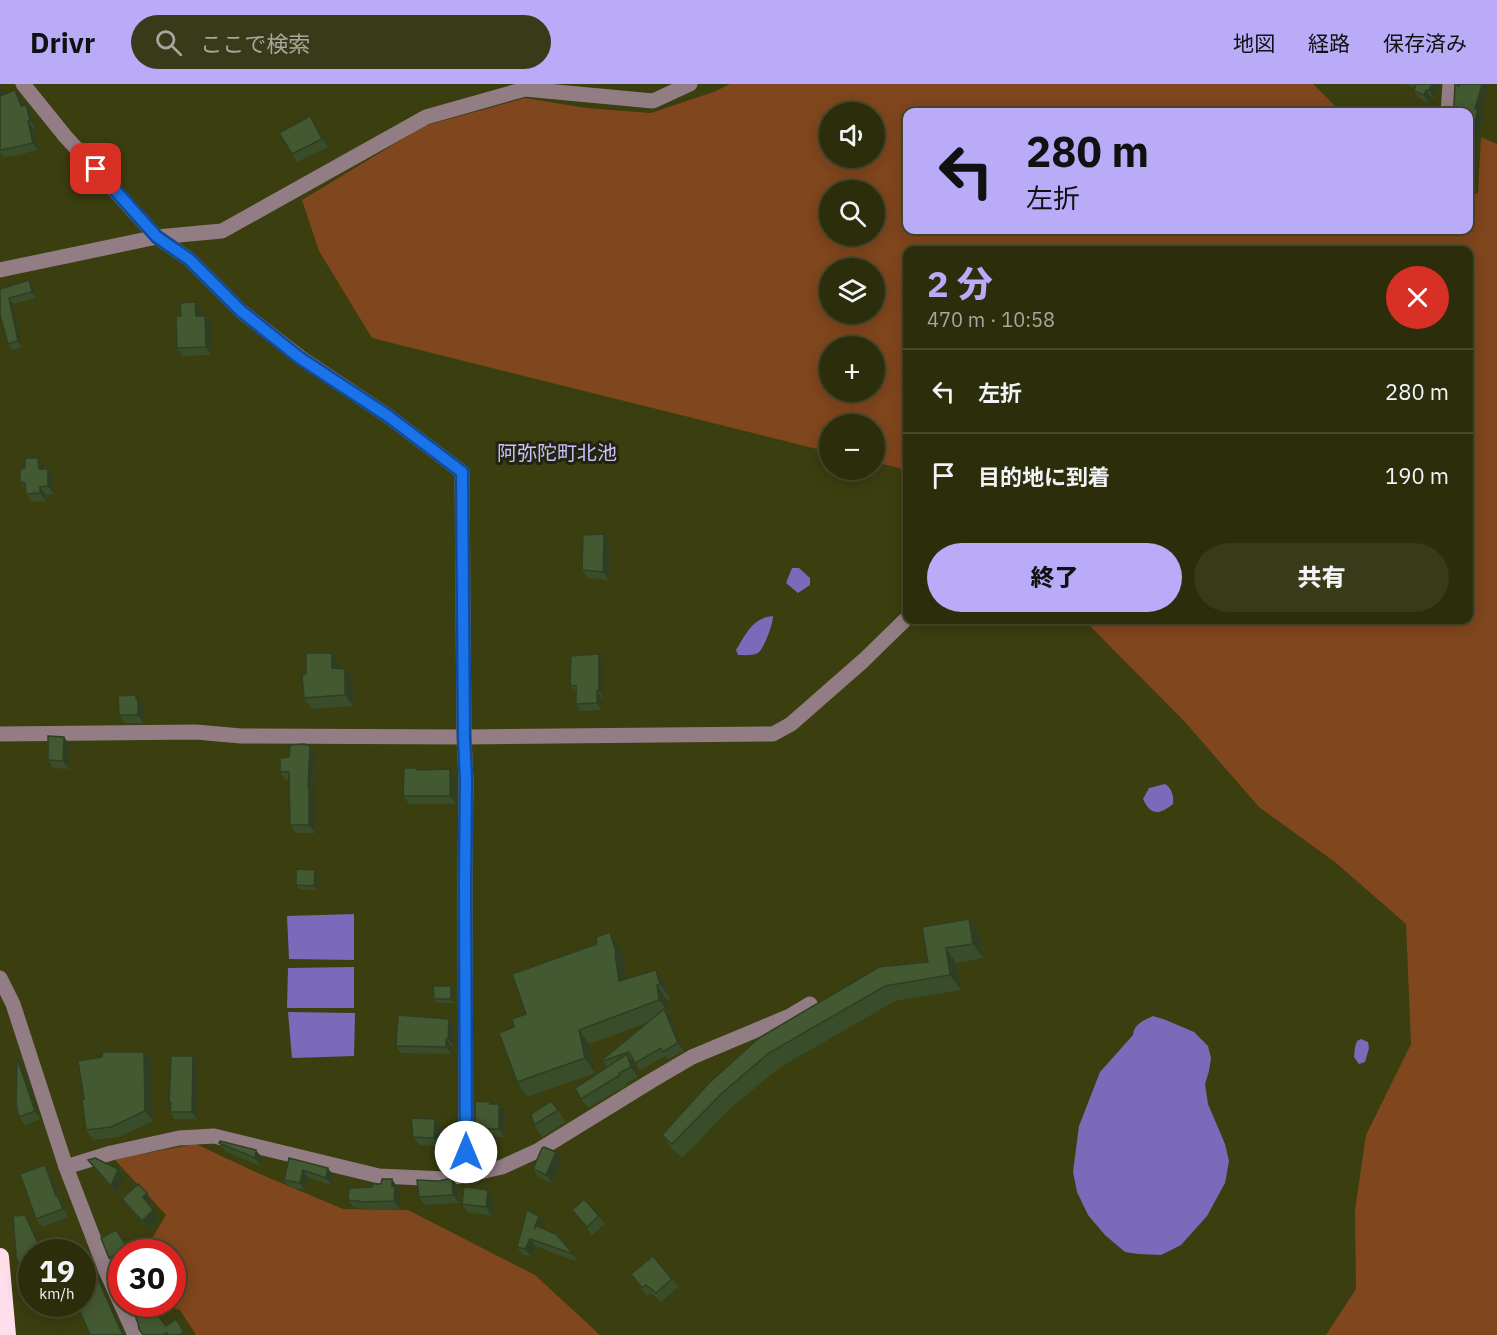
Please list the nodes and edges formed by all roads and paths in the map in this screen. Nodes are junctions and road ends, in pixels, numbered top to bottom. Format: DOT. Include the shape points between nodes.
graph roads {
  1 [pos="23,84"];
  2 [pos="690,84"];
  3 [pos="1450,84"];
  4 [pos="524,87"];
  5 [pos="1448,108"];
  6 [pos="157,237"];
  7 [pos="0,270"];
  8 [pos="903,622"];
  9 [pos="0,734"];
  10 [pos="464,737"];
  11 [pos="0,978"];
  12 [pos="810,1004"];
  13 [pos="66,1167"];
  14 [pos="466,1175"];
  15 [pos="0,1257"];
  16 [pos="7,1335"];
  17 [pos="135,1335"];
  1 -- 6 [label="street"];
  2 -- 4 [label="street" via="653,101"];
  3 -- 5 [label="street"];
  4 -- 6 [label="street" via="426,117 222,231"];
  6 -- 7 [label="street"];
  6 -- 10 [label="street" via="189,259 241,311 300,358 388,416 462,472"];
  8 -- 10 [label="street" via="791,724 773,734"];
  9 -- 10 [label="street" via="196,732 241,736"];
  10 -- 14 [label="street"];
  11 -- 13 [label="street" via="13,1004"];
  12 -- 14 [label="street" via="692,1057 539,1150 502,1167"];
  13 -- 14 [label="street" via="179,1138 214,1136 379,1176 445,1179"];
  13 -- 17 [label="street"];
  15 -- 16 [label="highway"];
}
